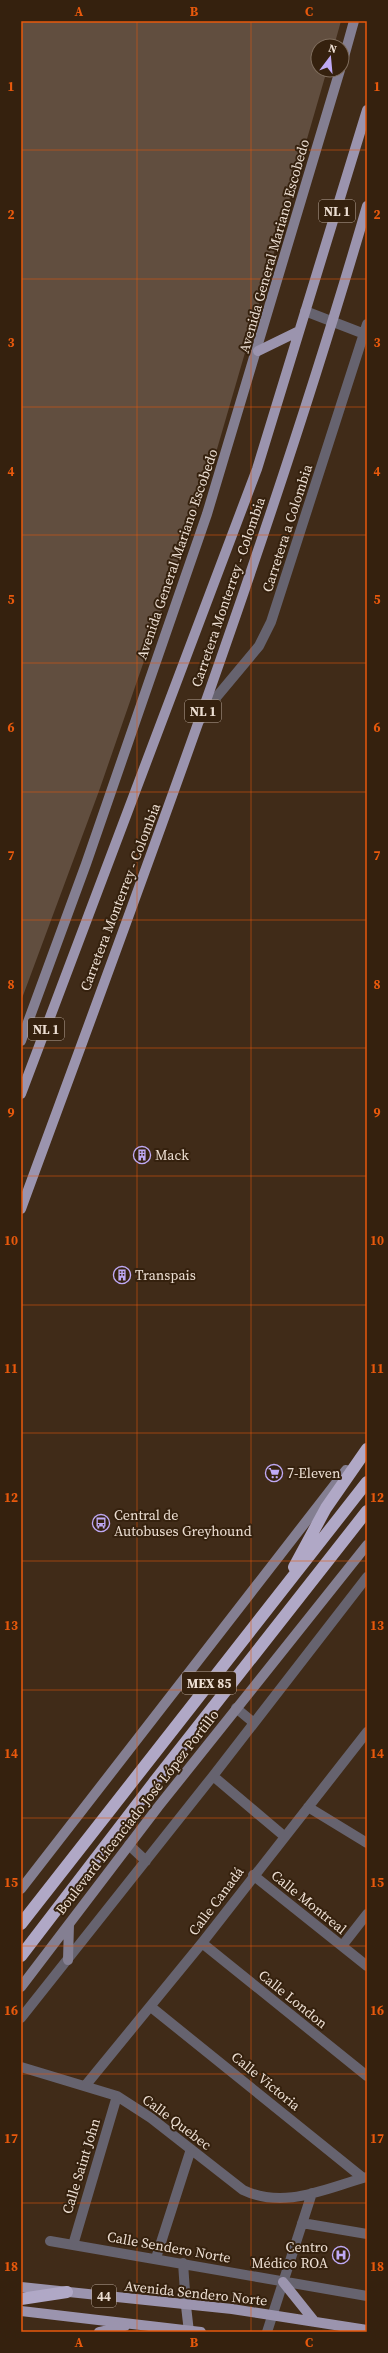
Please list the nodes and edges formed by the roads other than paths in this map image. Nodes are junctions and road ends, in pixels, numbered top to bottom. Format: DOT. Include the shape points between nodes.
graph roads {
  1 [pos="354,21"];
  2 [pos="349,38"];
  3 [pos="338,78"];
  4 [pos="367,110"];
  5 [pos="367,206"];
  6 [pos="305,311"];
  7 [pos="334,321"];
  8 [pos="299,331"];
  9 [pos="366,331"];
  10 [pos="258,351"];
  11 [pos="199,722"];
  12 [pos="21,1041"];
  13 [pos="21,1094"];
  14 [pos="21,1209"];
  15 [pos="367,1443"];
  16 [pos="367,1449"];
  17 [pos="367,1482"];
  18 [pos="367,1511"];
  19 [pos="367,1545"];
  20 [pos="367,1577"];
  21 [pos="286,1585"];
  22 [pos="236,1708"];
  23 [pos="254,1723"];
  24 [pos="365,1737"];
  25 [pos="213,1776"];
  26 [pos="308,1807"];
  27 [pos="284,1836"];
  28 [pos="367,1843"];
  29 [pos="129,1845"];
  30 [pos="146,1861"];
  31 [pos="253,1875"];
  32 [pos="21,1889"];
  33 [pos="367,1914"];
  34 [pos="21,1924"];
  35 [pos="69,1924"];
  36 [pos="202,1943"];
  37 [pos="342,1946"];
  38 [pos="21,1956"];
  39 [pos="68,1960"];
  40 [pos="367,1966"];
  41 [pos="21,1987"];
  42 [pos="151,2006"];
  43 [pos="21,2018"];
  44 [pos="21,2067"];
  45 [pos="367,2076"];
  46 [pos="85,2086"];
  47 [pos="117,2096"];
  48 [pos="191,2149"];
  49 [pos="365,2177"];
  50 [pos="312,2193"];
  51 [pos="302,2223"];
  52 [pos="367,2234"];
  53 [pos="50,2241"];
  54 [pos="73,2245"];
  55 [pos="156,2258"];
  56 [pos="183,2263"];
  57 [pos="283,2282"];
  58 [pos="21,2287"];
  59 [pos="67,2292"];
  60 [pos="367,2296"];
  61 [pos="21,2300"];
  62 [pos="186,2306"];
  63 [pos="21,2311"];
  64 [pos="271,2315"];
  65 [pos="315,2322"];
  66 [pos="134,2324"];
  67 [pos="367,2330"];
  68 [pos="99,2332"];
  69 [pos="189,2332"];
  70 [pos="200,2332"];
  71 [pos="267,2332"];
  1 -- 2 [label="street"];
  3 -- 10 [label="street, Avenida General Mariano Escobedo / NL 1"];
  4 -- 6 [label="main road, Carretera Monterrey - Colombia / NL 1"];
  5 -- 7 [label="main road, Carretera Monterrey - Colombia / NL 1"];
  6 -- 7 [label="street"];
  6 -- 8 [label="main road, Carretera Monterrey - Colombia / NL 1"];
  7 -- 9 [label="street"];
  7 -- 11 [label="main road, Carretera Monterrey - Colombia / NL 1"];
  8 -- 10 [label="main road"];
  8 -- 13 [label="main road, Carretera Monterrey - Colombia / NL 1" via="257,469"];
  9 -- 11 [label="street, Carretera a Colombia" via="271,622 259,646"];
  10 -- 12 [label="street, Avenida General Mariano Escobedo / NL 1" via="207,514 86,864"];
  11 -- 14 [label="main road, Carretera Monterrey - Colombia / NL 1"];
  15 -- 32 [label="street"];
  16 -- 21 [label="highway" via="318,1521"];
  17 -- 21 [label="highway, Boulevard Licenciado José López Portillo / MEX 85"];
  18 -- 38 [label="highway, Boulevard Licenciado José López Portillo / MEX 85"];
  19 -- 22 [label="street, Boulevard Licenciado José López Portillo"];
  20 -- 23 [label="street"];
  21 -- 34 [label="highway, Boulevard Licenciado José López Portillo / MEX 85"];
  22 -- 23 [label="street"];
  22 -- 29 [label="street, Boulevard Licenciado José López Portillo"];
  23 -- 25 [label="street"];
  24 -- 26 [label="street, Calle Canadá"];
  25 -- 27 [label="street"];
  25 -- 30 [label="street"];
  26 -- 27 [label="street, Calle Canadá"];
  26 -- 28 [label="street"];
  27 -- 31 [label="street, Calle Canadá"];
  29 -- 30 [label="street"];
  29 -- 35 [label="street, Boulevard Licenciado José López Portillo"];
  30 -- 39 [label="street"];
  31 -- 36 [label="street, Calle Canadá"];
  31 -- 37 [label="street, Calle Montreal"];
  33 -- 37 [label="street"];
  35 -- 39 [label="street"];
  35 -- 41 [label="street, Boulevard Licenciado José López Portillo"];
  36 -- 42 [label="street, Calle Canadá"];
  36 -- 45 [label="street, Calle London"];
  37 -- 40 [label="street, Calle Montreal"];
  39 -- 43 [label="street"];
  42 -- 46 [label="street, Calle Canadá"];
  42 -- 49 [label="street, Calle Victoria"];
  44 -- 46 [label="street, Calle Quebec"];
  46 -- 47 [label="street, Calle Quebec"];
  47 -- 48 [label="street, Calle Quebec"];
  47 -- 54 [label="street, Calle Saint John"];
  48 -- 50 [label="street, Calle Quebec" via="243,2190 257,2196 281,2199"];
  48 -- 55 [label="street"];
  49 -- 50 [label="street, Calle Quebec"];
  50 -- 51 [label="street"];
  51 -- 52 [label="street"];
  51 -- 57 [label="street"];
  53 -- 54 [label="street, Calle Sendero Norte"];
  54 -- 55 [label="street, Calle Sendero Norte"];
  55 -- 56 [label="street, Calle Sendero Norte"];
  56 -- 57 [label="street, Calle Sendero Norte"];
  56 -- 62 [label="street"];
  57 -- 60 [label="street, Avenida Sendero Norte"];
  57 -- 64 [label="street"];
  57 -- 65 [label="main road"];
  58 -- 59 [label="main road, Avenida Sendero Norte / 44"];
  59 -- 61 [label="highway"];
  59 -- 62 [label="main road, Avenida Sendero Norte / 44"];
  62 -- 64 [label="main road, Avenida Sendero Norte / 44"];
  62 -- 69 [label="street"];
  63 -- 66 [label="main road, 44"];
  64 -- 65 [label="main road, Avenida Sendero Norte / 44"];
  64 -- 71 [label="street"];
  65 -- 67 [label="main road, Avenida Sendero Norte / 44"];
  66 -- 68 [label="main road"];
  66 -- 69 [label="main road, 44"];
  69 -- 70 [label="main road, 44"];
}
